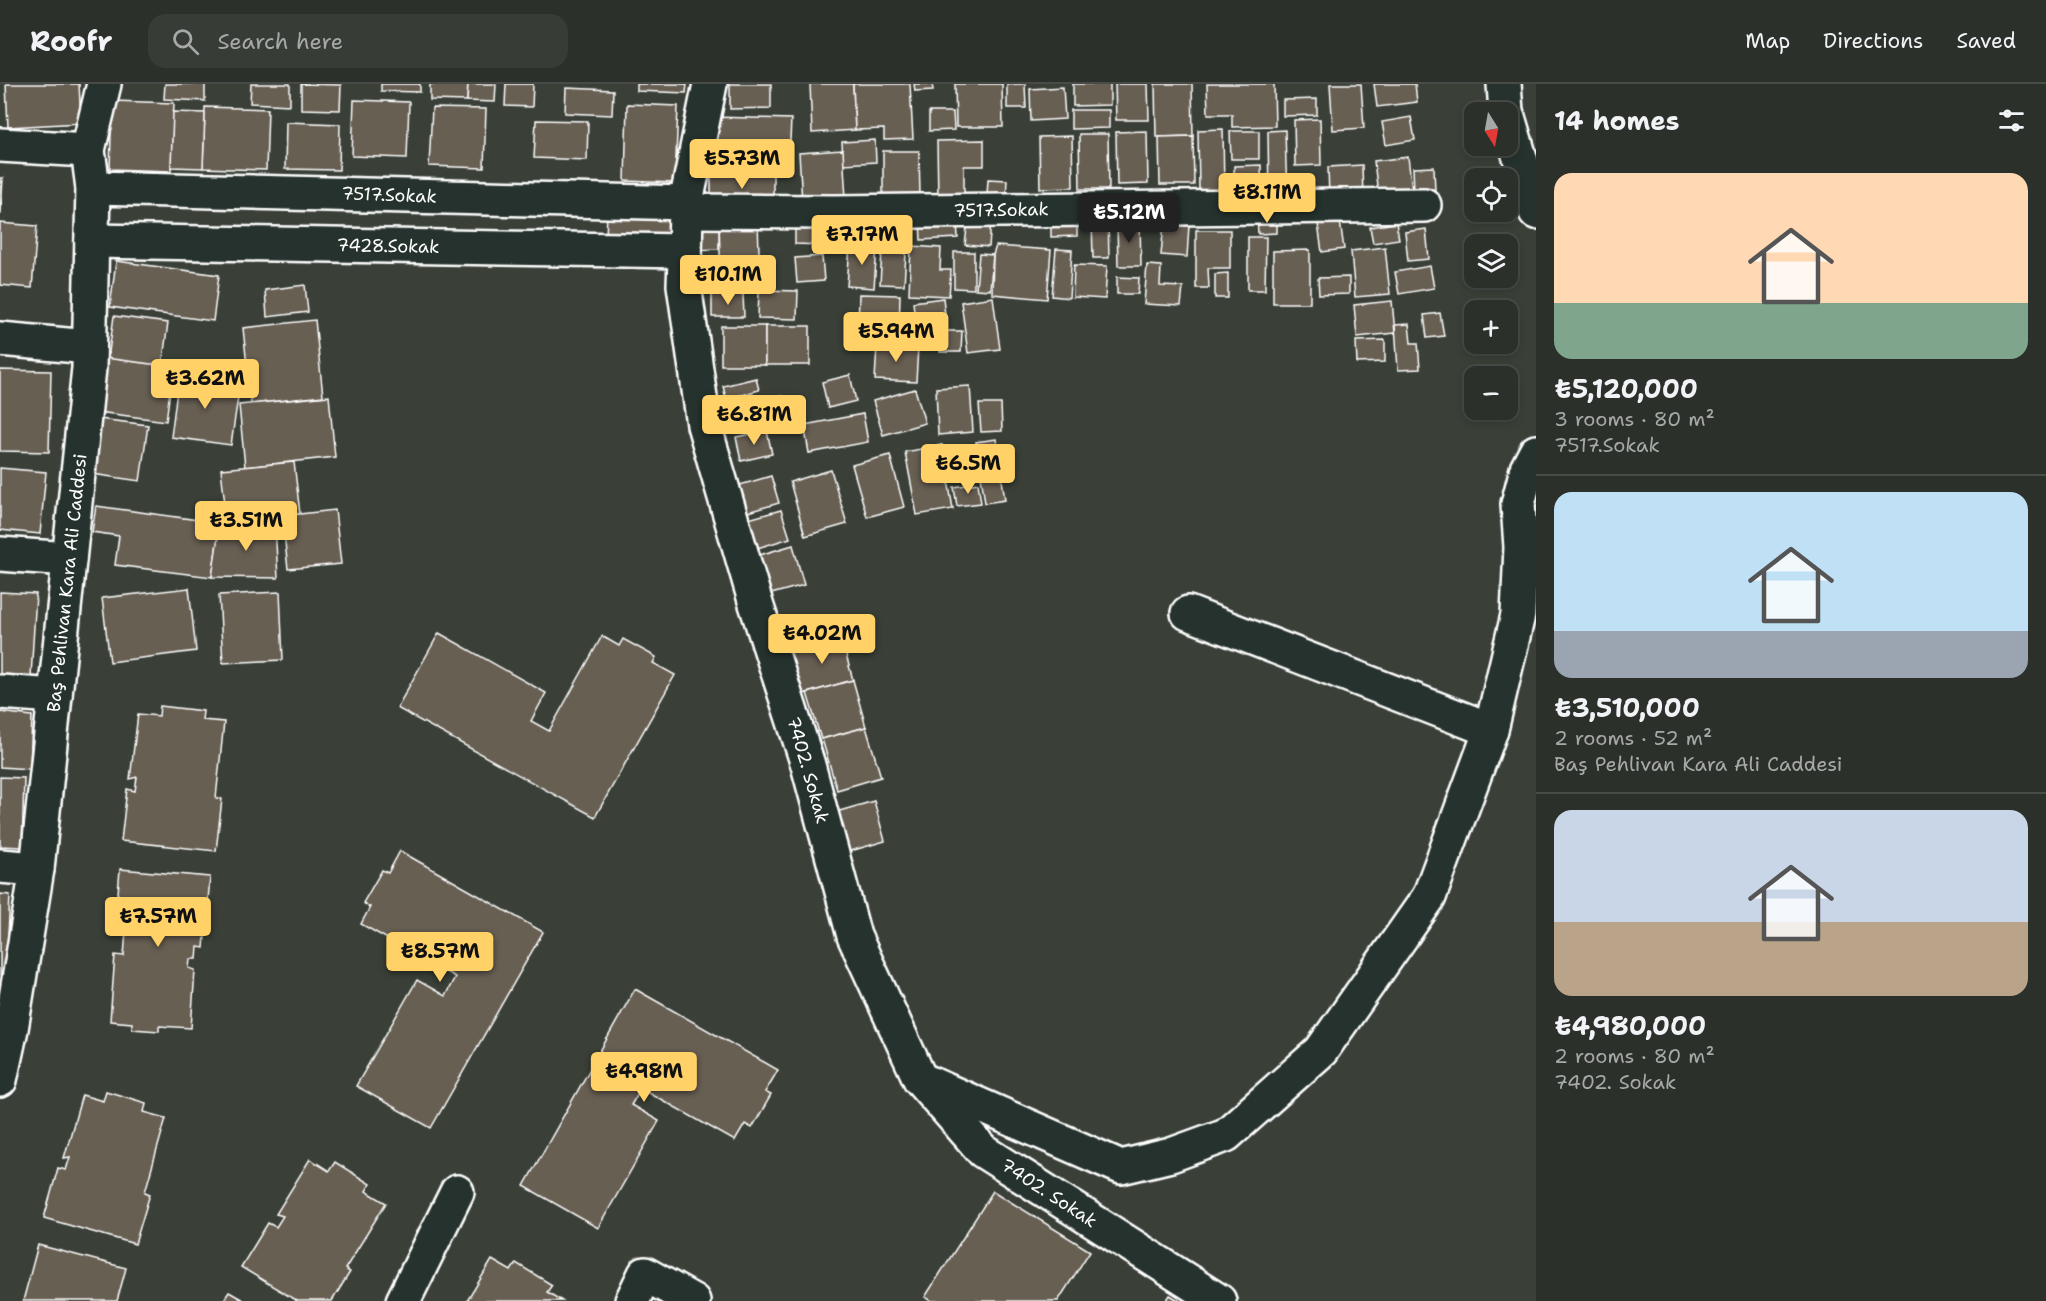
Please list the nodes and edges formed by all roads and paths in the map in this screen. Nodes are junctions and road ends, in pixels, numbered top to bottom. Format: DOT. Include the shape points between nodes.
graph roads {
  1 [pos="104,84"];
  2 [pos="710,84"];
  3 [pos="1504,84"];
  4 [pos="1505,102"];
  5 [pos="0,145"];
  6 [pos="88,150"];
  7 [pos="1518,151"];
  8 [pos="93,188"];
  9 [pos="1424,205"];
  10 [pos="686,207"];
  11 [pos="1536,213"];
  12 [pos="92,241"];
  13 [pos="685,250"];
  14 [pos="0,339"];
  15 [pos="89,347"];
  16 [pos="1536,452"];
  17 [pos="0,554"];
  18 [pos="69,559"];
  19 [pos="1528,566"];
  20 [pos="1188,613"];
  21 [pos="0,692"];
  22 [pos="55,696"];
  23 [pos="1491,730"];
  24 [pos="0,866"];
  25 [pos="37,869"];
  26 [pos="5,1029"];
  27 [pos="920,1078"];
  28 [pos="0,1080"];
  29 [pos="457,1192"];
  30 [pos="403,1301"];
  31 [pos="632,1301"];
  32 [pos="693,1301"];
  33 [pos="1218,1301"];
  1 -- 6 [label="street, Baş Pehlivan Kara Ali Caddesi"];
  2 -- 10 [label="street, 7402. Sokak"];
  3 -- 4 [label="street"];
  5 -- 6 [label="street"];
  6 -- 8 [label="street, Baş Pehlivan Kara Ali Caddesi"];
  7 -- 11 [label="street"];
  8 -- 10 [label="street, 7517.Sokak"];
  8 -- 12 [label="street, Baş Pehlivan Kara Ali Caddesi"];
  9 -- 10 [label="street, 7517.Sokak" via="834,212"];
  10 -- 13 [label="street, 7402. Sokak"];
  12 -- 13 [label="street, 7428.Sokak"];
  12 -- 15 [label="street, Baş Pehlivan Kara Ali Caddesi"];
  13 -- 27 [label="street, 7402. Sokak" via="684,285 708,437 808,765 854,936"];
  14 -- 15 [label="street"];
  15 -- 18 [label="street, Baş Pehlivan Kara Ali Caddesi"];
  16 -- 19 [label="street" via="1518,504"];
  17 -- 18 [label="street"];
  18 -- 22 [label="street, Baş Pehlivan Kara Ali Caddesi"];
  19 -- 23 [label="street"];
  20 -- 23 [label="street"];
  21 -- 22 [label="street"];
  22 -- 25 [label="street, Baş Pehlivan Kara Ali Caddesi"];
  23 -- 27 [label="street" via="1429,897 1321,1051 1226,1135 1171,1155 1120,1167"];
  24 -- 25 [label="street"];
  25 -- 26 [label="street, Baş Pehlivan Kara Ali Caddesi"];
  26 -- 28 [label="street, Baş Pehlivan Kara Ali Caddesi"];
  27 -- 33 [label="street, 7402. Sokak" via="983,1151"];
  29 -- 30 [label="street"];
  31 -- 32 [label="street" via="645,1274"];
}
